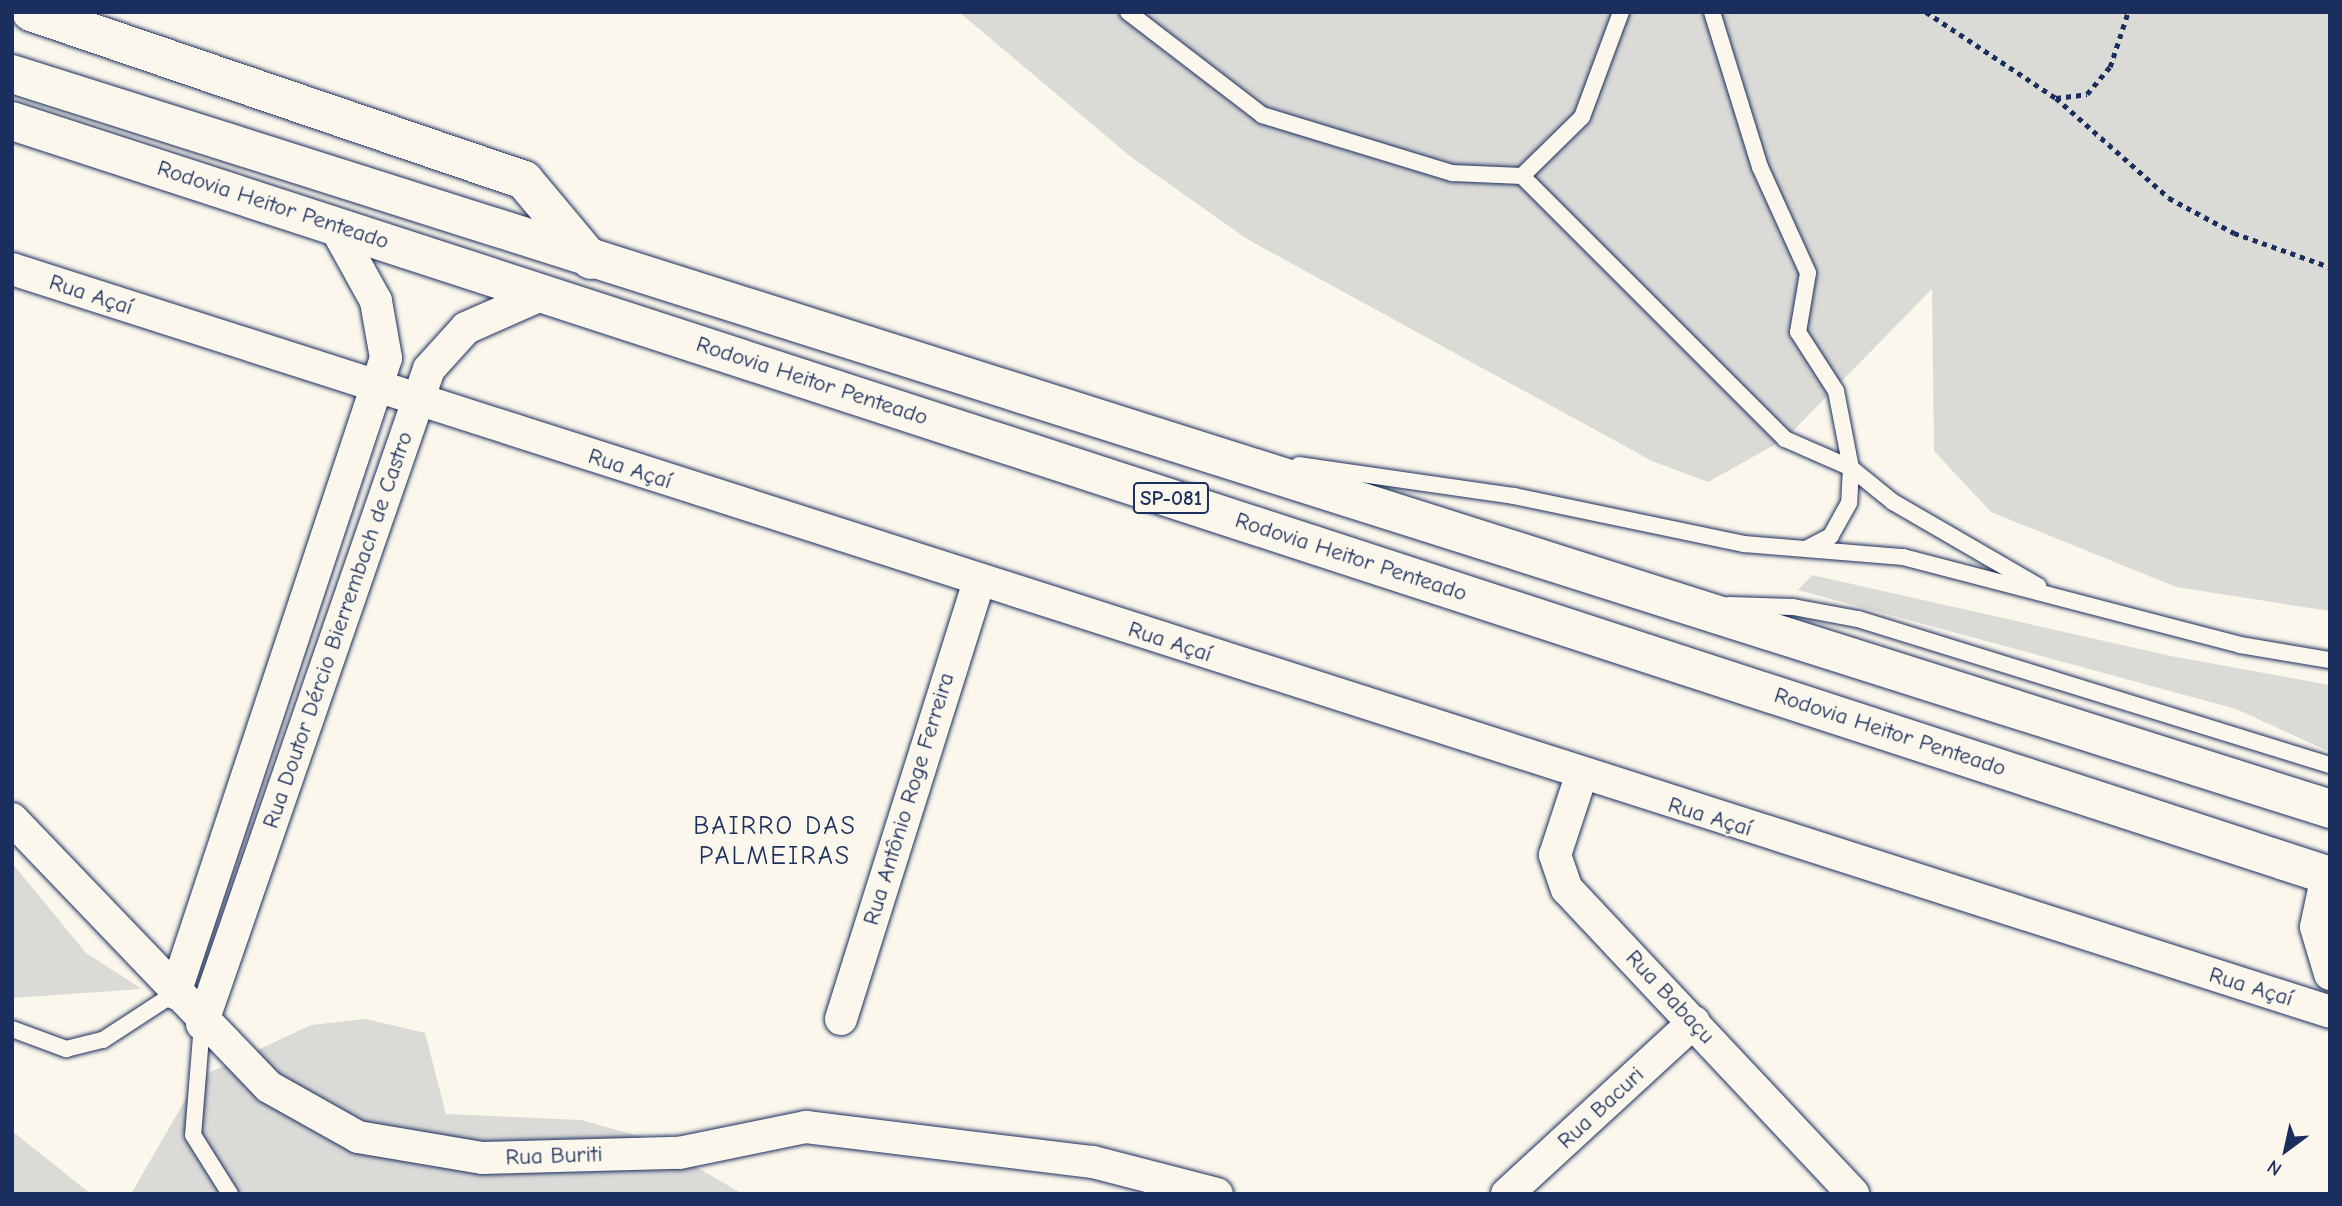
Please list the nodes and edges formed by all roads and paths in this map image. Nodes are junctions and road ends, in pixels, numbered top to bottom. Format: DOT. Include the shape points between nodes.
graph roads {
  1 [pos="31,12"];
  2 [pos="1128,12"];
  3 [pos="1621,12"];
  4 [pos="1712,12"];
  5 [pos="1926,12"];
  6 [pos="2128,12"];
  7 [pos="12,74"];
  8 [pos="2056,98"];
  9 [pos="12,121"];
  10 [pos="1522,176"];
  11 [pos="334,225"];
  12 [pos="592,260"];
  13 [pos="2330,267"];
  14 [pos="12,269"];
  15 [pos="543,294"];
  16 [pos="379,390"];
  17 [pos="417,401"];
  18 [pos="1195,451"];
  19 [pos="1851,468"];
  20 [pos="1807,548"];
  21 [pos="979,580"];
  22 [pos="2054,595"];
  23 [pos="1689,606"];
  24 [pos="2330,660"];
  25 [pos="2330,765"];
  26 [pos="1581,776"];
  27 [pos="2330,809"];
  28 [pos="12,819"];
  29 [pos="2328,875"];
  30 [pos="2330,974"];
  31 [pos="175,993"];
  32 [pos="2330,1012"];
  33 [pos="841,1019"];
  34 [pos="1694,1022"];
  35 [pos="202,1024"];
  36 [pos="12,1029"];
  37 [pos="230,1194"];
  38 [pos="1217,1194"];
  39 [pos="1507,1194"];
  40 [pos="1853,1194"];
  1 -- 12 [label="main road" via="524,180"];
  2 -- 10 [label="lane" via="1262,115 1452,173"];
  3 -- 10 [label="lane" via="1582,117"];
  4 -- 19 [label="lane" via="1760,167 1808,273 1798,332 1836,391"];
  5 -- 8 [label="path"];
  6 -- 8 [label="path" via="2110,66 2087,94"];
  7 -- 12 [label="main road, Rodovia Heitor Penteado / SP-081"];
  8 -- 13 [label="path" via="2169,198 2234,233"];
  9 -- 11 [label="main road, Rodovia Heitor Penteado / SP-081"];
  10 -- 19 [label="lane" via="1785,439"];
  11 -- 15 [label="main road, Rodovia Heitor Penteado / SP-081"];
  11 -- 16 [label="street, Rua Doutor Dércio Bierrembach de Castro" via="385,327"];
  12 -- 18 [label="main road, Rodovia Heitor Penteado / SP-081"];
  14 -- 16 [label="street, Rua Açaí"];
  15 -- 17 [label="street, Rua Doutor Dércio Bierrembach de Castro" via="466,328 429,369"];
  15 -- 29 [label="main road, Rodovia Heitor Penteado / SP-081"];
  16 -- 17 [label="street, Rua Açaí"];
  16 -- 31 [label="street, Rua Doutor Dércio Bierrembach de Castro"];
  17 -- 21 [label="street, Rua Açaí"];
  17 -- 35 [label="street, Rua Doutor Dércio Bierrembach de Castro"];
  18 -- 20 [label="lane" via="1514,496 1744,544"];
  18 -- 23 [label="main road, Rodovia Heitor Penteado / SP-081"];
  19 -- 20 [label="lane" via="1843,514 1831,536"];
  19 -- 22 [label="lane" via="1893,502"];
  20 -- 22 [label="lane" via="1903,557"];
  21 -- 26 [label="street, Rua Açaí"];
  21 -- 33 [label="street, Rua Antônio Roge Ferreira"];
  22 -- 24 [label="lane" via="2240,645"];
  23 -- 25 [label="lane" via="1793,607 1858,619"];
  23 -- 27 [label="main road, Rodovia Heitor Penteado / SP-081"];
  26 -- 32 [label="street, Rua Açaí"];
  26 -- 34 [label="street, Rua Babaçu" via="1555,855 1567,888"];
  28 -- 31 [label="street, Rua Buriti"];
  29 -- 30 [label="street" via="2316,927"];
  31 -- 35 [label="street, Rua Buriti"];
  31 -- 36 [label="lane" via="103,1040 66,1049"];
  34 -- 39 [label="street, Rua Bacuri"];
  34 -- 40 [label="street, Rua Babaçu"];
  35 -- 37 [label="lane" via="192,1135"];
  35 -- 38 [label="street, Rua Buriti" via="269,1087 358,1137 482,1158 679,1153 806,1126 1093,1162"];
}
